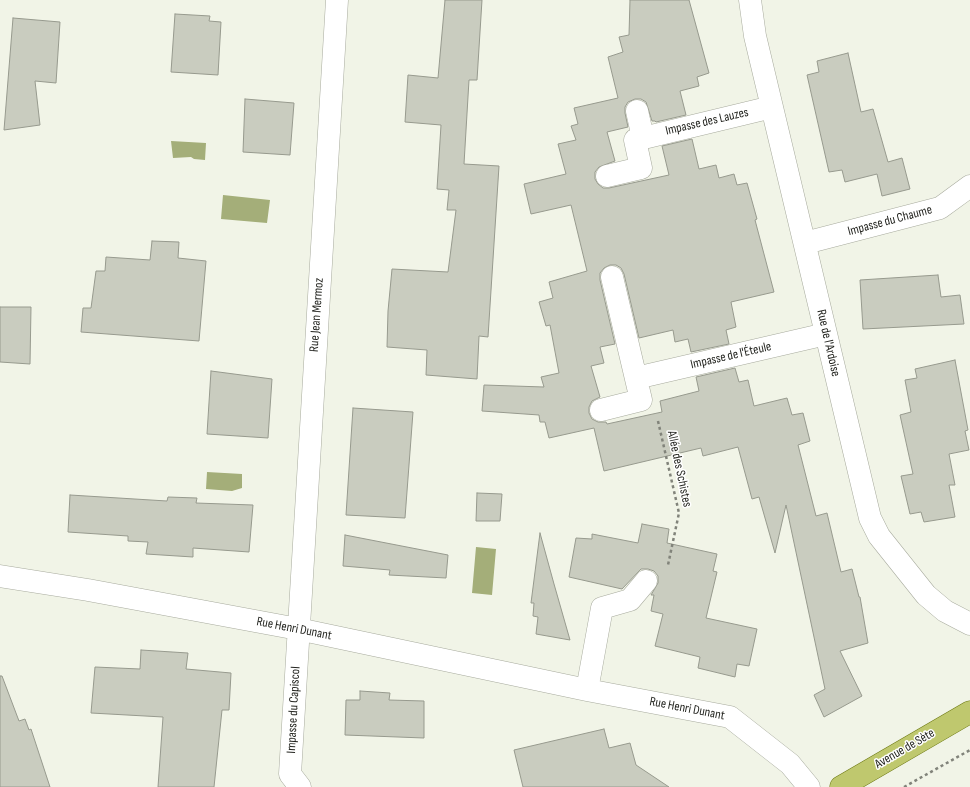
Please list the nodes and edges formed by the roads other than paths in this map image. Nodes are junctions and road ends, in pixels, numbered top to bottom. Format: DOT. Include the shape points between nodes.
graph roads {
  1 [pos="337,0"];
  2 [pos="750,0"];
  3 [pos="772,107"];
  4 [pos="637,111"];
  5 [pos="643,138"];
  6 [pos="606,176"];
  7 [pos="970,186"];
  8 [pos="805,243"];
  9 [pos="612,277"];
  10 [pos="826,334"];
  11 [pos="636,378"];
  12 [pos="600,410"];
  13 [pos="0,576"];
  14 [pos="646,581"];
  15 [pos="970,624"];
  16 [pos="298,629"];
  17 [pos="587,690"];
  18 [pos="970,712"];
  19 [pos="300,787"];
  20 [pos="810,787"];
  21 [pos="841,787"];
  1 -- 16 [label="street, Rue Jean Mermoz"];
  2 -- 3 [label="street, Rue de l'Ardoise" via="755,36"];
  3 -- 5 [label="street, Impasse des Lauzes"];
  3 -- 8 [label="street, Rue de l'Ardoise"];
  4 -- 5 [label="street"];
  5 -- 6 [label="street" via="635,140 641,168"];
  7 -- 8 [label="street, Impasse du Chaume" via="940,208"];
  8 -- 10 [label="street, Rue de l'Ardoise"];
  9 -- 11 [label="street"];
  10 -- 11 [label="street, Impasse de l'Éteule"];
  10 -- 15 [label="street, Rue de l'Ardoise" via="870,518 898,562 926,595 945,611"];
  11 -- 12 [label="street" via="641,400"];
  13 -- 16 [label="street, Rue Henri Dunant"];
  14 -- 17 [label="street" via="630,600 602,608"];
  16 -- 17 [label="street, Rue Henri Dunant"];
  16 -- 19 [label="street, Impasse du Capiscol" via="290,774"];
  17 -- 20 [label="street, Rue Henri Dunant" via="730,717 790,764"];
  18 -- 21 [label="main road, Avenue de Sète"];
}
